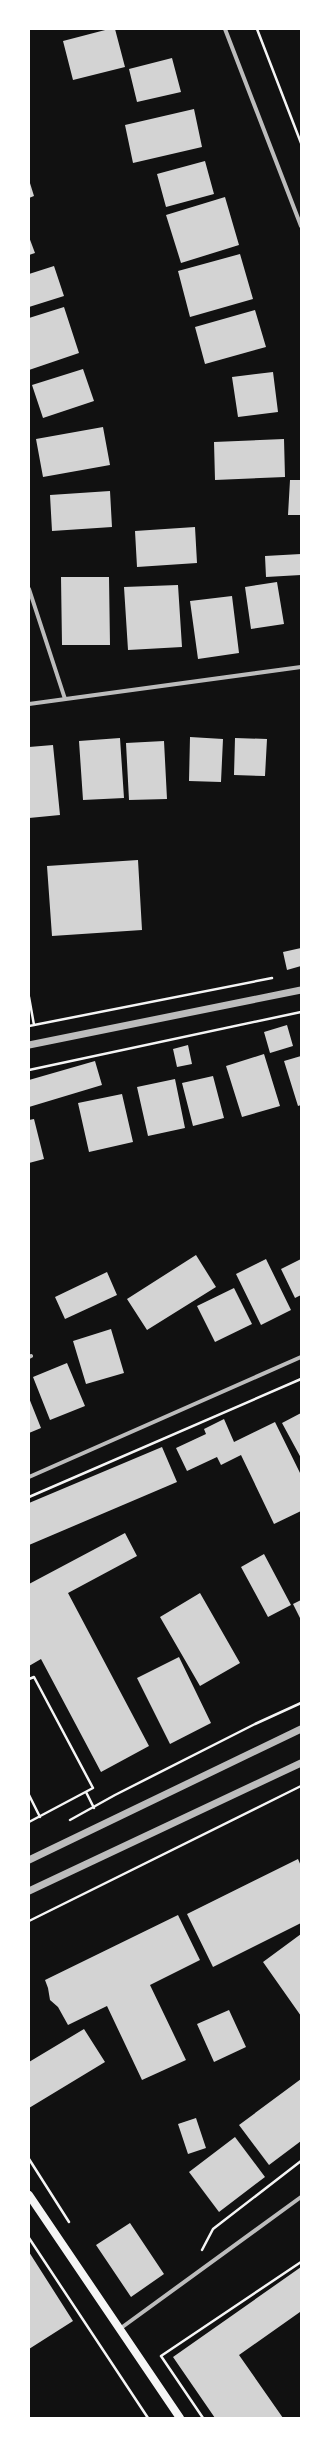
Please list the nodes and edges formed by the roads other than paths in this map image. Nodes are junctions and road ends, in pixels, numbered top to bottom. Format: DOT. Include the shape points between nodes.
graph roads {
  1 [pos="226,29"];
  2 [pos="301,226"];
  3 [pos="29,589"];
  4 [pos="301,667"];
  5 [pos="65,699"];
  6 [pos="29,704"];
  7 [pos="301,990"];
  8 [pos="29,1045"];
  9 [pos="301,1357"];
  10 [pos="29,1477"];
  11 [pos="301,1729"];
  12 [pos="301,1763"];
  13 [pos="29,1860"];
  14 [pos="29,1891"];
  15 [pos="29,2195"];
  16 [pos="301,2197"];
  17 [pos="121,2328"];
  18 [pos="180,2418"];
  1 -- 2 [label="street"];
  3 -- 5 [label="street"];
  4 -- 5 [label="street"];
  5 -- 6 [label="street"];
  7 -- 8 [label="street"];
  9 -- 10 [label="street"];
  11 -- 13 [label="street"];
  12 -- 14 [label="street"];
  15 -- 17 [label="main road"];
  16 -- 17 [label="street"];
  17 -- 18 [label="main road"];
}
